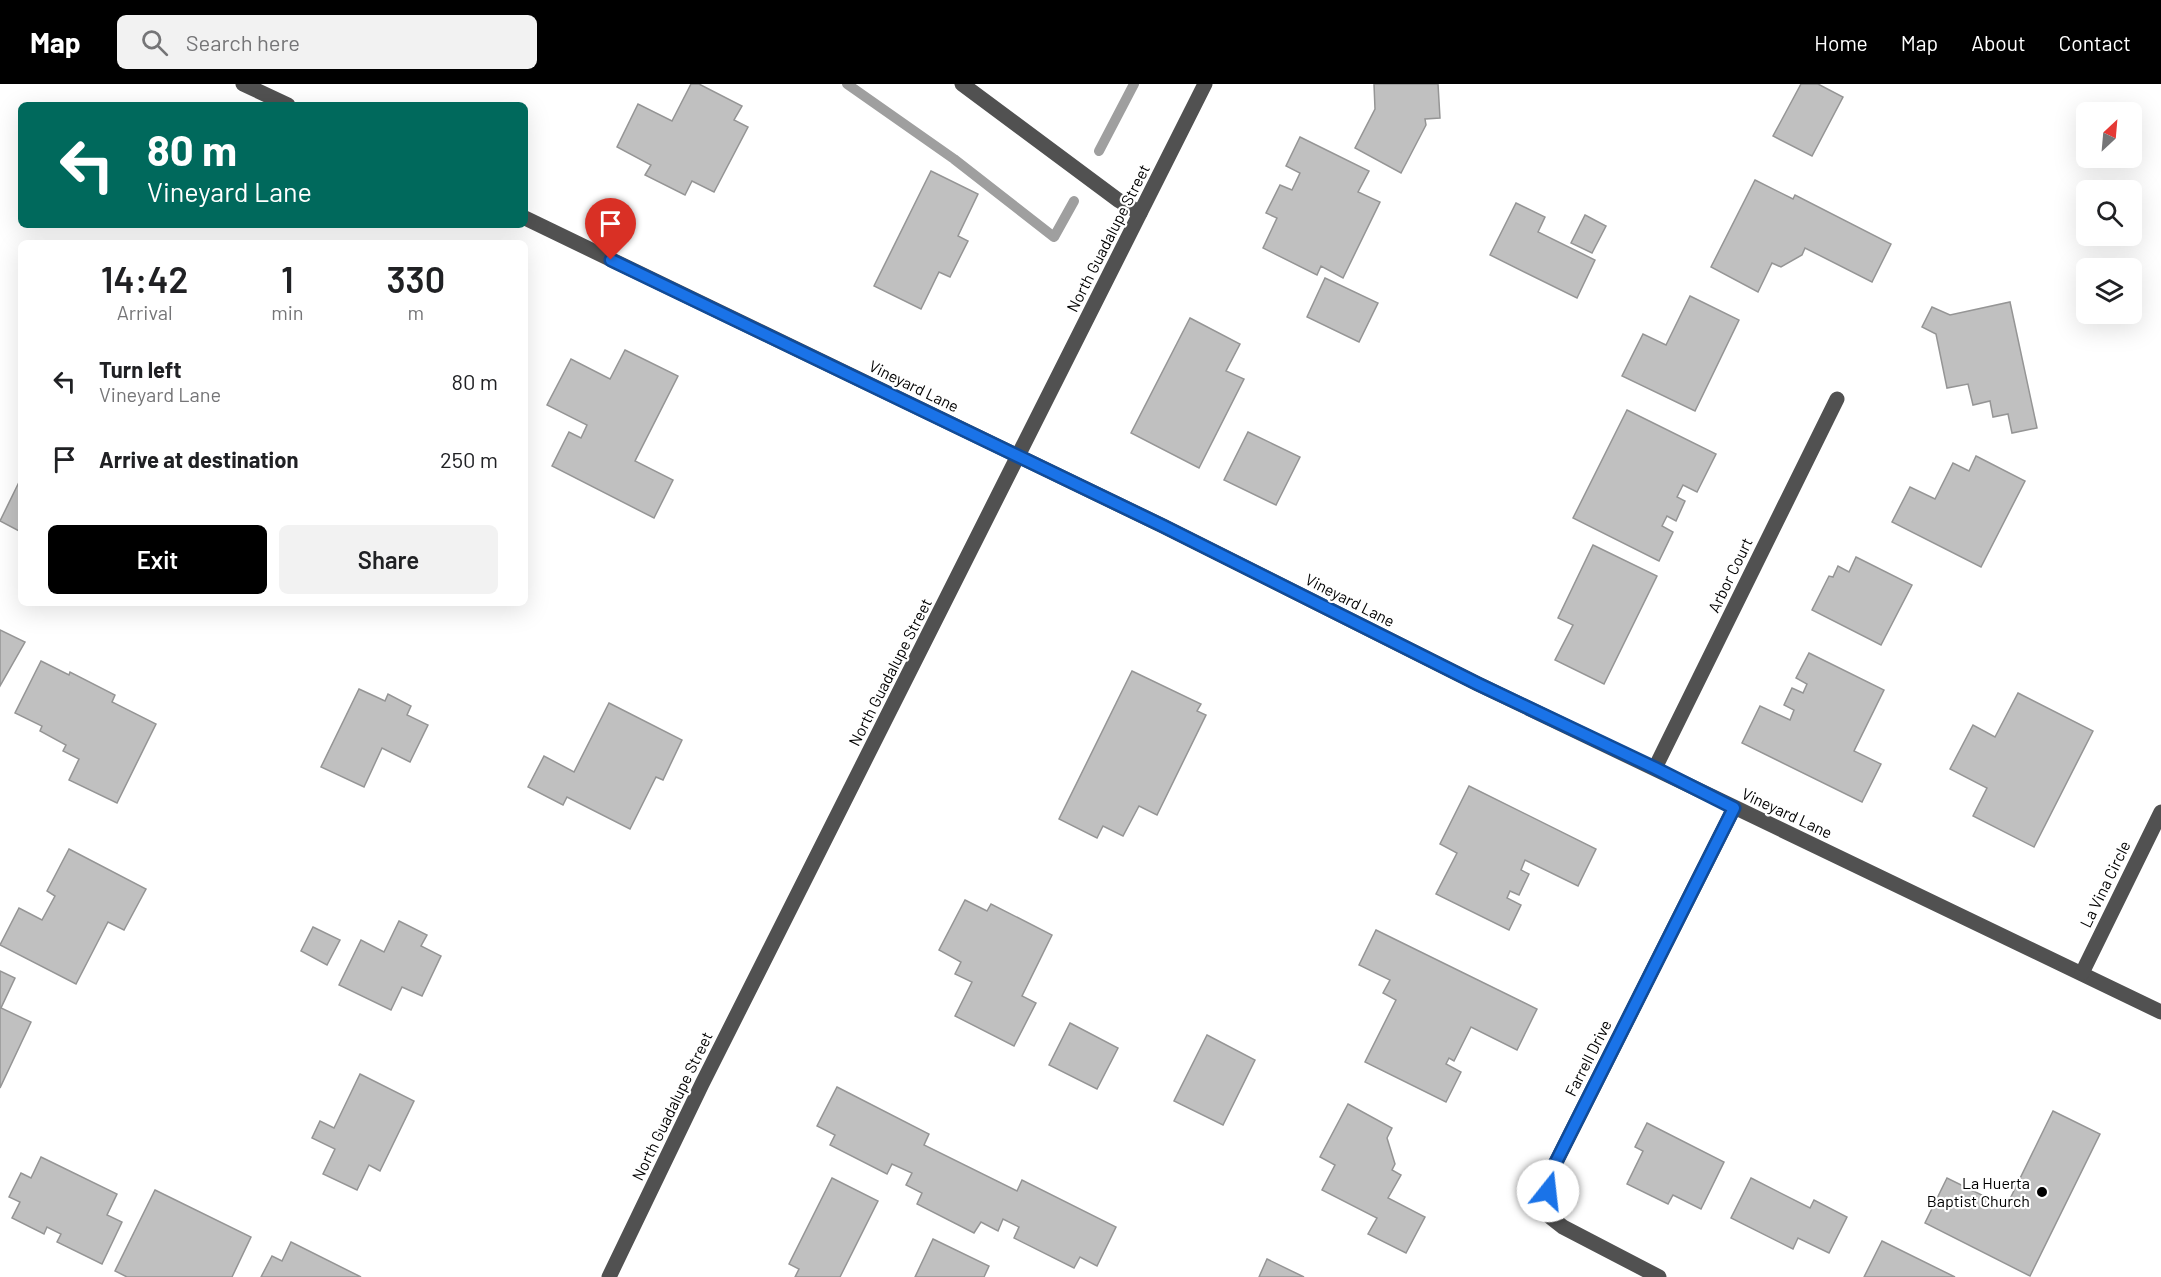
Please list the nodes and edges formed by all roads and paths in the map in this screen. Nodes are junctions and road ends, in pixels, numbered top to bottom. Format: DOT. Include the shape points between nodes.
graph roads {
  1 [pos="243,84"];
  2 [pos="963,84"];
  3 [pos="1205,84"];
  4 [pos="282,102"];
  5 [pos="1140,213"];
  6 [pos="528,219"];
  7 [pos="1837,399"];
  8 [pos="1018,456"];
  9 [pos="1655,768"];
  10 [pos="1734,808"];
  11 [pos="2161,812"];
  12 [pos="2082,973"];
  13 [pos="2161,1012"];
  14 [pos="609,1277"];
  15 [pos="1659,1277"];
  1 -- 4 [label="street"];
  2 -- 5 [label="street"];
  3 -- 5 [label="street, North Guadalupe Street"];
  5 -- 8 [label="street, North Guadalupe Street"];
  6 -- 8 [label="street, Vineyard Lane"];
  7 -- 9 [label="street, Arbor Court"];
  8 -- 9 [label="street, Vineyard Lane"];
  8 -- 14 [label="street, North Guadalupe Street"];
  9 -- 10 [label="street, Vineyard Lane"];
  10 -- 12 [label="street, Vineyard Lane"];
  10 -- 15 [label="street, Farrell Drive" via="1548,1178 1549,1216"];
  11 -- 12 [label="street, La Vina Circle"];
  12 -- 13 [label="street, Vineyard Lane"];
}
